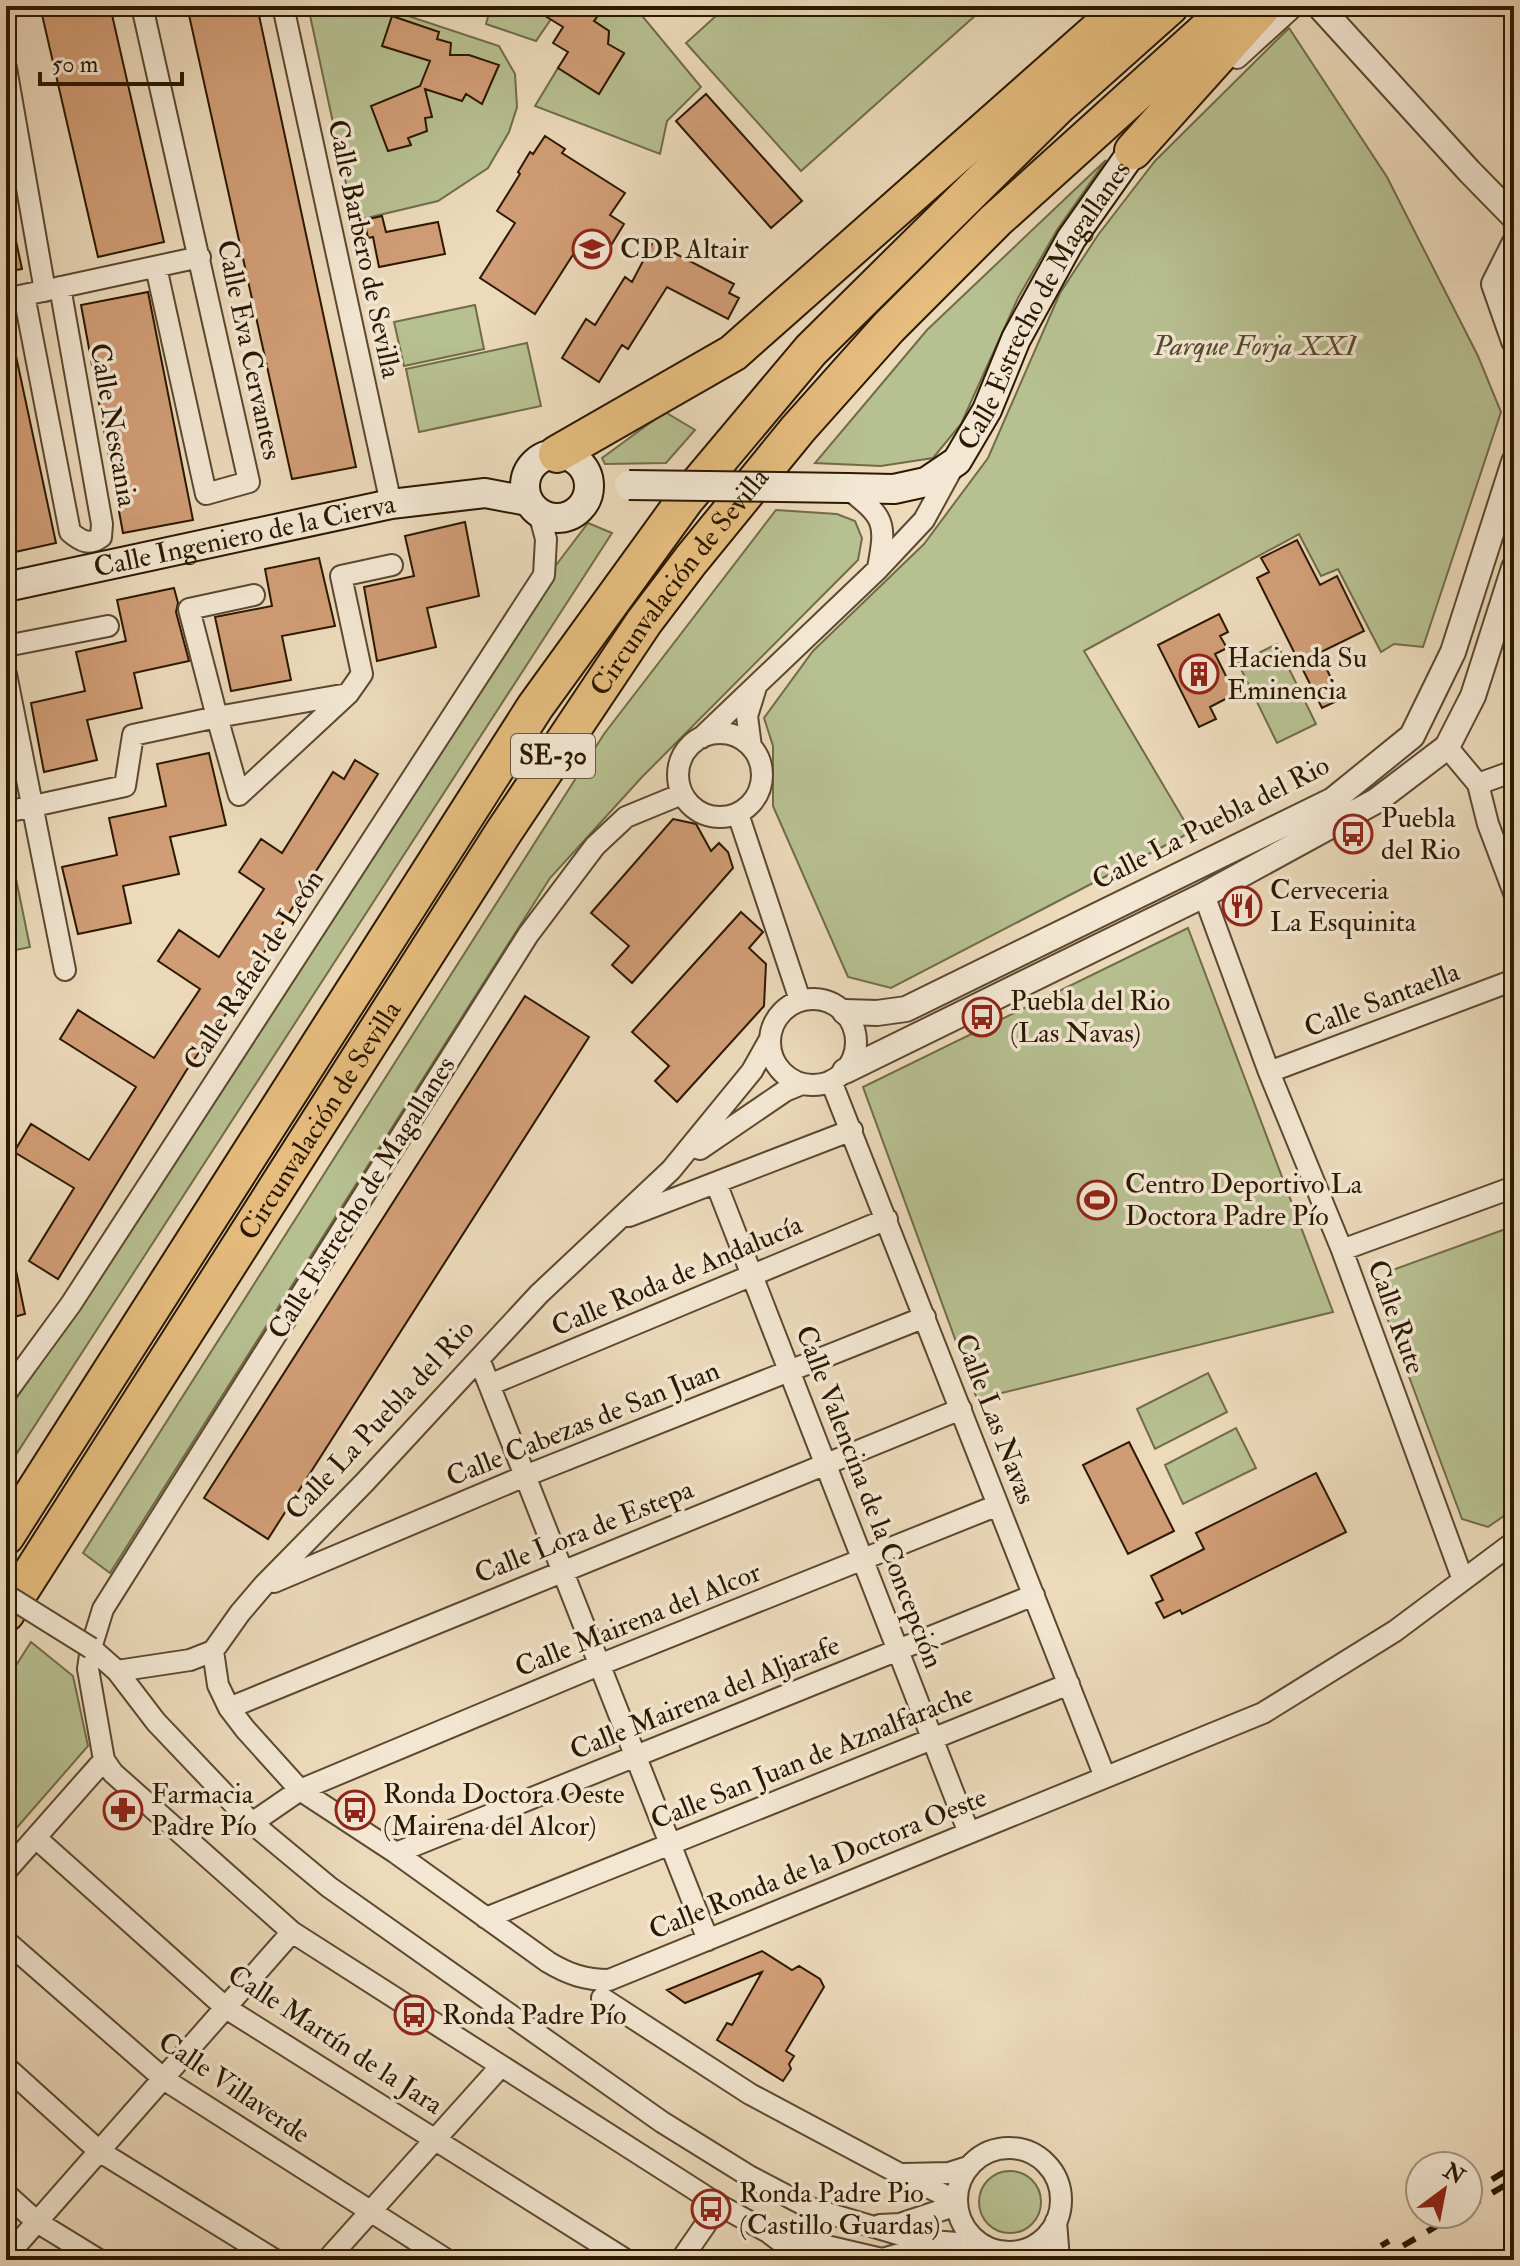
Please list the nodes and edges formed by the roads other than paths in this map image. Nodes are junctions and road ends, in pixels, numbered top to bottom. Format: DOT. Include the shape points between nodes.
graph roads {
  1 [pos="142,6"];
  2 [pos="283,6"];
  3 [pos="1125,6"];
  4 [pos="1170,6"];
  5 [pos="1233,6"];
  6 [pos="1263,6"];
  7 [pos="1294,6"];
  8 [pos="1319,6"];
  9 [pos="6,68"];
  10 [pos="1133,151"];
  11 [pos="1514,217"];
  12 [pos="1514,244"];
  13 [pos="200,257"];
  14 [pos="156,267"];
  15 [pos="53,289"];
  16 [pos="15,297"];
  17 [pos="1514,341"];
  18 [pos="957,461"];
  19 [pos="1514,462"];
  20 [pos="565,474"];
  21 [pos="847,488"];
  22 [pos="485,493"];
  23 [pos="391,504"];
  24 [pos="534,507"];
  25 [pos="392,565"];
  26 [pos="1514,568"];
  27 [pos="878,569"];
  28 [pos="6,587"];
  29 [pos="254,595"];
  30 [pos="108,626"];
  31 [pos="6,646"];
  32 [pos="6,674"];
  33 [pos="757,683"];
  34 [pos="348,694"];
  35 [pos="217,717"];
  36 [pos="701,738"];
  37 [pos="751,747"];
  38 [pos="1447,747"];
  39 [pos="1514,771"];
  40 [pos="1478,784"];
  41 [pos="682,794"];
  42 [pos="31,807"];
  43 [pos="6,812"];
  44 [pos="738,814"];
  45 [pos="1514,893"];
  46 [pos="1204,895"];
  47 [pos="65,970"];
  48 [pos="1514,980"];
  49 [pos="800,1000"];
  50 [pos="845,1012"];
  51 [pos="770,1039"];
  52 [pos="1269,1072"];
  53 [pos="838,1076"];
  54 [pos="802,1084"];
  55 [pos="852,1130"];
  56 [pos="671,1170"];
  57 [pos="716,1183"];
  58 [pos="1514,1187"];
  59 [pos="887,1219"];
  60 [pos="618,1221"];
  61 [pos="1342,1250"];
  62 [pos="752,1275"];
  63 [pos="925,1317"];
  64 [pos="479,1359"];
  65 [pos="789,1371"];
  66 [pos="489,1385"];
  67 [pos="6,1393"];
  68 [pos="961,1409"];
  69 [pos="826,1464"];
  70 [pos="525,1476"];
  71 [pos="998,1505"];
  72 [pos="6,1536"];
  73 [pos="1514,1542"];
  74 [pos="863,1560"];
  75 [pos="299,1561"];
  76 [pos="562,1571"];
  77 [pos="1463,1580"];
  78 [pos="6,1595"];
  79 [pos="1034,1595"];
  80 [pos="6,1613"];
  81 [pos="91,1648"];
  82 [pos="898,1650"];
  83 [pos="213,1651"];
  84 [pos="599,1665"];
  85 [pos="117,1671"];
  86 [pos="1069,1684"];
  87 [pos="229,1708"];
  88 [pos="933,1739"];
  89 [pos="635,1756"];
  90 [pos="104,1760"];
  91 [pos="1105,1777"];
  92 [pos="300,1790"];
  93 [pos="252,1823"];
  94 [pos="969,1833"];
  95 [pos="36,1838"];
  96 [pos="670,1844"];
  97 [pos="396,1853"];
  98 [pos="6,1871"];
  99 [pos="486,1918"];
  100 [pos="292,1932"];
  101 [pos="708,1940"];
  102 [pos="6,1941"];
  103 [pos="602,1998"];
  104 [pos="226,2008"];
  105 [pos="501,2066"];
  106 [pos="6,2067"];
  107 [pos="165,2080"];
  108 [pos="436,2139"];
  109 [pos="99,2151"];
  110 [pos="968,2167"];
  111 [pos="900,2174"];
  112 [pos="6,2194"];
  113 [pos="957,2203"];
  114 [pos="719,2205"];
  115 [pos="372,2212"];
  116 [pos="1056,2221"];
  117 [pos="37,2222"];
  118 [pos="868,2225"];
  119 [pos="768,2232"];
  120 [pos="918,2240"];
  121 [pos="983,2245"];
  122 [pos="1021,2256"];
  123 [pos="6,2257"];
  124 [pos="99,2260"];
  125 [pos="275,2260"];
  126 [pos="327,2260"];
  127 [pos="447,2260"];
  128 [pos="626,2260"];
  129 [pos="681,2260"];
  130 [pos="805,2260"];
  131 [pos="1059,2260"];
  1 -- 13 [label="street, Calle Eva Cervantes"];
  2 -- 23 [label="street, Calle Barbero de Sevilla"];
  3 -- 20 [label="highway" via="733,353"];
  4 -- 72 [label="highway, Circunvalación de Sevilla / SE-30" via="1059,105 854,305 685,500 501,759"];
  5 -- 80 [label="highway, Circunvalación de Sevilla / SE-30" via="996,220 889,327 691,560 503,833"];
  6 -- 10 [label="highway"];
  7 -- 10 [label="street"];
  8 -- 11 [label="street"];
  9 -- 15 [label="street, Calle Nescania"];
  10 -- 18 [label="main road, Calle Estrecho de Magallanes" via="1071,239"];
  12 -- 17 [label="street" via="1494,284"];
  13 -- 14 [label="street"];
  13 -- 14 [label="street, Calle Eva Cervantes" via="249,482 206,494"];
  14 -- 15 [label="street"];
  15 -- 16 [label="street"];
  15 -- 16 [label="street, Calle Nescania" via="102,524 101,537 94,542 70,532"];
  18 -- 21 [label="main road, Calle Estrecho de Magallanes" via="926,482 894,489"];
  18 -- 27 [label="street, Calle Estrecho de Magallanes" via="924,520"];
  19 -- 50 [label="street, Calle La Puebla del Rio" via="1453,652 1412,736 1333,800 906,1009"];
  20 -- 21 [label="main road, bridge" via="629,485"];
  20 -- 22 [label="main road, Calle Ingeniero de la Cierva"];
  20 -- 24 [label="main road" via="524,491"];
  20 -- 24 [label="main road, Calle Ingeniero de la Cierva" via="579,510 559,518"];
  21 -- 27 [label="street" via="875,510 884,537"];
  22 -- 23 [label="main road, Calle Ingeniero de la Cierva"];
  22 -- 24 [label="main road, Calle Ingeniero de la Cierva"];
  23 -- 28 [label="main road, Calle Ingeniero de la Cierva"];
  24 -- 67 [label="street, Calle Rafael de León" via="546,539 544,575 71,1304"];
  25 -- 34 [label="street" via="341,576 362,674"];
  26 -- 38 [label="street, Calle La Puebla del Rio" via="1473,696"];
  27 -- 33 [label="street, Calle Estrecho de Magallanes"];
  29 -- 35 [label="street" via="189,609"];
  30 -- 31 [label="street"];
  32 -- 42 [label="street"];
  33 -- 36 [label="street, Calle Estrecho de Magallanes"];
  33 -- 37 [label="street" via="747,716"];
  34 -- 35 [label="street"];
  34 -- 35 [label="street" via="239,795"];
  35 -- 42 [label="street" via="133,735 125,786"];
  36 -- 37 [label="street" via="728,734"];
  36 -- 41 [label="street" via="682,756"];
  37 -- 44 [label="street" via="762,784"];
  38 -- 40 [label="street"];
  38 -- 46 [label="street, Calle La Puebla del Rio" via="1376,801"];
  39 -- 40 [label="street"];
  40 -- 45 [label="street"];
  41 -- 44 [label="street" via="690,805 713,817"];
  41 -- 81 [label="street, Calle Estrecho de Magallanes" via="626,817 595,846 528,935 103,1609"];
  42 -- 43 [label="street"];
  42 -- 47 [label="street"];
  44 -- 49 [label="street"];
  46 -- 52 [label="street, Calle Rute"];
  46 -- 53 [label="street, Calle La Puebla del Rio"];
  48 -- 52 [label="street, Calle Santaella"];
  49 -- 50 [label="street" via="824,1000"];
  49 -- 51 [label="street" via="779,1015"];
  50 -- 53 [label="street" via="856,1048"];
  51 -- 54 [label="street" via="778,1067"];
  51 -- 56 [label="street" via="752,1071"];
  52 -- 61 [label="street, Calle Rute"];
  53 -- 54 [label="street" via="817,1085"];
  53 -- 55 [label="street, Calle Las Navas"];
  54 -- 56 [label="street"];
  55 -- 57 [label="street"];
  55 -- 59 [label="street, Calle Las Navas"];
  56 -- 60 [label="street, Calle La Puebla del Rio"];
  57 -- 60 [label="street"];
  57 -- 62 [label="street, Calle Valencina de la Concepción"];
  58 -- 61 [label="street"];
  59 -- 62 [label="street, Calle Roda de Andalucía"];
  59 -- 63 [label="street, Calle Las Navas"];
  60 -- 64 [label="street, Calle La Puebla del Rio"];
  61 -- 77 [label="street, Calle Rute"];
  62 -- 65 [label="street, Calle Valencina de la Concepción"];
  62 -- 66 [label="street, Calle Roda de Andalucía"];
  63 -- 65 [label="street, Calle Cabezas de San Juan"];
  63 -- 68 [label="street, Calle Las Navas"];
  64 -- 66 [label="street"];
  64 -- 75 [label="street, Calle La Puebla del Rio"];
  65 -- 69 [label="street, Calle Valencina de la Concepción"];
  65 -- 70 [label="street, Calle Cabezas de San Juan"];
  66 -- 70 [label="street"];
  68 -- 69 [label="street, Calle Lora de Estepa"];
  68 -- 71 [label="street, Calle Las Navas"];
  69 -- 74 [label="street, Calle Valencina de la Concepción"];
  69 -- 76 [label="street, Calle Lora de Estepa"];
  70 -- 75 [label="street, Calle Cabezas de San Juan"];
  70 -- 76 [label="street"];
  71 -- 74 [label="street, Calle Mairena del Alcor"];
  71 -- 79 [label="street, Calle Las Navas"];
  73 -- 77 [label="street, Calle Ronda de la Doctora Oeste"];
  74 -- 82 [label="street, Calle Valencina de la Concepción"];
  74 -- 84 [label="street, Calle Mairena del Alcor"];
  75 -- 83 [label="street, Calle La Puebla del Rio" via="263,1586"];
  76 -- 84 [label="street"];
  76 -- 87 [label="street, Calle Lora de Estepa"];
  77 -- 91 [label="street, Calle Ronda de la Doctora Oeste" via="1395,1631 1263,1713"];
  78 -- 81 [label="street, bridge"];
  79 -- 82 [label="street, Calle Mairena del Aljarafe"];
  79 -- 86 [label="street, Calle Las Navas"];
  81 -- 85 [label="street"];
  81 -- 90 [label="street" via="88,1669"];
  82 -- 88 [label="street, Calle Valencina de la Concepción"];
  82 -- 89 [label="street, Calle Mairena del Aljarafe"];
  83 -- 85 [label="street" via="190,1660"];
  83 -- 87 [label="street, Calle Ronda de la Doctora Oeste" via="218,1685"];
  84 -- 89 [label="street"];
  84 -- 92 [label="street, Calle Mairena del Alcor"];
  85 -- 93 [label="street" via="156,1722"];
  86 -- 88 [label="street, Calle San Juan de Aznalfarache"];
  86 -- 91 [label="street, Calle Las Navas"];
  87 -- 92 [label="street, Calle Ronda de la Doctora Oeste"];
  88 -- 94 [label="street, Calle Valencina de la Concepción"];
  88 -- 96 [label="street, Calle San Juan de Aznalfarache"];
  89 -- 96 [label="street"];
  89 -- 97 [label="street, Calle Mairena del Aljarafe"];
  90 -- 95 [label="street"];
  90 -- 100 [label="street"];
  91 -- 94 [label="street, Calle Ronda de la Doctora Oeste"];
  92 -- 93 [label="street, Calle Mairena del Alcor"];
  92 -- 97 [label="street, Calle Ronda de la Doctora Oeste"];
  93 -- 118 [label="street" via="329,1887 662,2122 810,2208"];
  94 -- 101 [label="street, Calle Ronda de la Doctora Oeste"];
  95 -- 98 [label="street"];
  95 -- 104 [label="street, Calle Martín de la Jara"];
  96 -- 99 [label="street, Calle San Juan de Aznalfarache"];
  96 -- 101 [label="street"];
  97 -- 99 [label="street, Calle Ronda de la Doctora Oeste"];
  99 -- 101 [label="street, Calle Ronda de la Doctora Oeste" via="568,1974 591,1980 609,1980"];
  100 -- 104 [label="street"];
  100 -- 105 [label="street"];
  102 -- 107 [label="street, Calle Villaverde"];
  103 -- 111 [label="street" via="750,2094"];
  104 -- 107 [label="street"];
  104 -- 108 [label="street, Calle Martín de la Jara"];
  105 -- 108 [label="street"];
  105 -- 114 [label="street"];
  106 -- 109 [label="street"];
  107 -- 109 [label="street"];
  107 -- 115 [label="street, Calle Villaverde"];
  108 -- 115 [label="street"];
  108 -- 128 [label="street, Calle Martín de la Jara"];
  109 -- 117 [label="street"];
  109 -- 125 [label="street"];
  110 -- 111 [label="street" via="949,2173"];
  110 -- 113 [label="street"];
  110 -- 116 [label="street" via="994,2150 1010,2148 1039,2157 1057,2180"];
  111 -- 113 [label="street"];
  112 -- 117 [label="street"];
  113 -- 118 [label="street" via="900,2224"];
  113 -- 121 [label="street" via="962,2221"];
  114 -- 119 [label="street"];
  114 -- 129 [label="street"];
  115 -- 126 [label="street"];
  115 -- 127 [label="street, Calle Villaverde"];
  116 -- 122 [label="street"];
  116 -- 131 [label="street"];
  117 -- 123 [label="street"];
  117 -- 124 [label="street"];
  118 -- 120 [label="street"];
  119 -- 120 [label="street" via="882,2259 903,2253"];
  119 -- 130 [label="street"];
  120 -- 121 [label="street"];
  121 -- 122 [label="street"];
}
